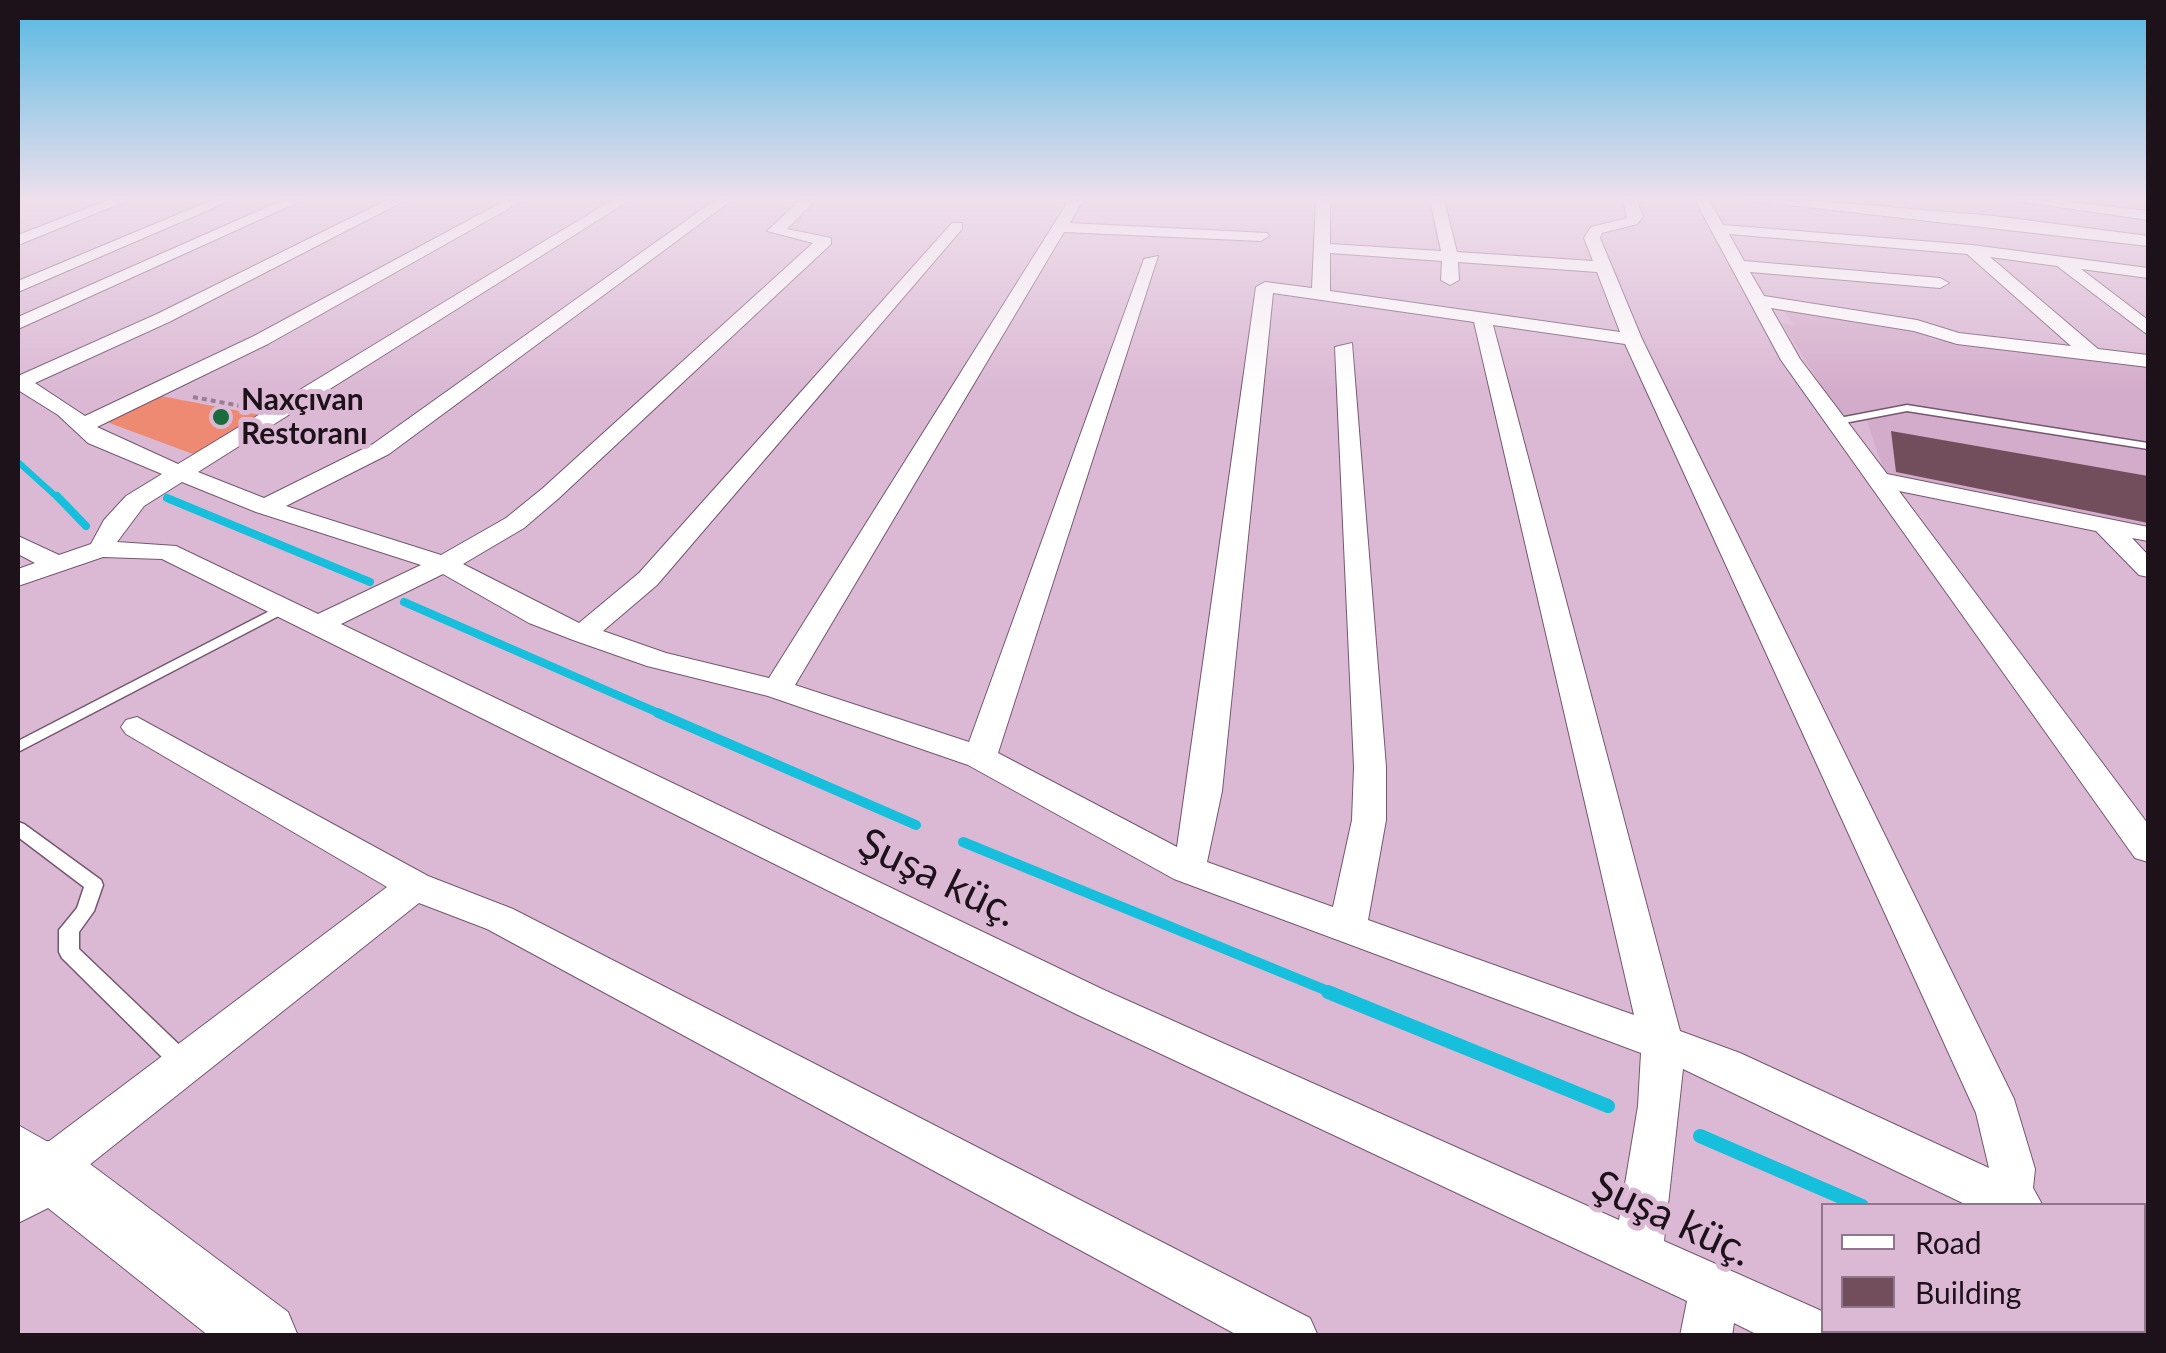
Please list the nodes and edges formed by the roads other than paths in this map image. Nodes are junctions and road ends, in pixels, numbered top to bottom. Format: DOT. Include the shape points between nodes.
graph roads {
  1 [pos="75,263"];
  2 [pos="154,263"];
  3 [pos="273,263"];
  4 [pos="402,263"];
  5 [pos="521,263"];
  6 [pos="638,263"];
  7 [pos="801,263"];
  8 [pos="924,263"];
  9 [pos="1038,263"];
  10 [pos="1151,263"];
  11 [pos="1322,263"];
  12 [pos="1450,263"];
  13 [pos="1550,263"];
  14 [pos="1602,263"];
  15 [pos="1737,263"];
  16 [pos="1987,263"];
  17 [pos="2062,263"];
  18 [pos="2069,263"];
  19 [pos="1738,266"];
  20 [pos="1604,267"];
  21 [pos="2148,273"];
  22 [pos="1450,280"];
  23 [pos="1940,283"];
  24 [pos="18,287"];
  25 [pos="1321,293"];
  26 [pos="1757,300"];
  27 [pos="2124,310"];
  28 [pos="2148,314"];
  29 [pos="1483,320"];
  30 [pos="18,324"];
  31 [pos="2148,329"];
  32 [pos="1632,339"];
  33 [pos="1345,347"];
  34 [pos="2093,354"];
  35 [pos="2148,362"];
  36 [pos="18,382"];
  37 [pos="1834,422"];
  38 [pos="82,426"];
  39 [pos="2148,446"];
  40 [pos="179,473"];
  41 [pos="1876,479"];
  42 [pos="265,507"];
  43 [pos="2104,525"];
  44 [pos="2148,534"];
  45 [pos="18,544"];
  46 [pos="100,549"];
  47 [pos="53,562"];
  48 [pos="444,564"];
  49 [pos="2148,569"];
  50 [pos="18,578"];
  51 [pos="287,606"];
  52 [pos="321,623"];
  53 [pos="583,634"];
  54 [pos="777,689"];
  55 [pos="138,727"];
  56 [pos="18,746"];
  57 [pos="980,757"];
  58 [pos="18,828"];
  59 [pos="2148,848"];
  60 [pos="1187,868"];
  61 [pos="415,886"];
  62 [pos="1347,930"];
  63 [pos="1662,1044"];
  64 [pos="183,1063"];
  65 [pos="28,1169"];
  66 [pos="2014,1202"];
  67 [pos="1638,1252"];
  68 [pos="1710,1312"];
  69 [pos="264,1336"];
  70 [pos="1292,1336"];
  71 [pos="1818,1336"];
  1 -- 24 [label="street"];
  2 -- 30 [label="street"];
  3 -- 36 [label="street"];
  4 -- 38 [label="street"];
  5 -- 40 [label="street"];
  6 -- 42 [label="street" via="380,450"];
  7 -- 48 [label="street" via="551,493"];
  8 -- 53 [label="street" via="648,579"];
  9 -- 54 [label="street"];
  10 -- 57 [label="street"];
  11 -- 25 [label="street"];
  12 -- 22 [label="street"];
  13 -- 20 [label="street"];
  14 -- 20 [label="street"];
  15 -- 19 [label="street"];
  16 -- 34 [label="street"];
  17 -- 27 [label="street"];
  18 -- 21 [label="street"];
  19 -- 23 [label="street"];
  19 -- 26 [label="street"];
  20 -- 32 [label="street"];
  25 -- 29 [label="street"];
  25 -- 60 [label="street" via="1263,290 1199,834"];
  26 -- 34 [label="street" via="1957,338"];
  26 -- 37 [label="street"];
  27 -- 28 [label="street"];
  27 -- 31 [label="street"];
  29 -- 32 [label="street"];
  29 -- 63 [label="street"];
  32 -- 66 [label="street" via="1998,1113"];
  33 -- 62 [label="street" via="1370,767 1369,820"];
  34 -- 35 [label="street"];
  36 -- 38 [label="street"];
  37 -- 39 [label="lane" via="1908,408"];
  37 -- 41 [label="street"];
  38 -- 40 [label="street"];
  40 -- 42 [label="street"];
  40 -- 46 [label="street" via="136,502"];
  41 -- 43 [label="street"];
  41 -- 59 [label="street"];
  42 -- 48 [label="street"];
  43 -- 44 [label="street"];
  43 -- 49 [label="street"];
  45 -- 47 [label="street"];
  46 -- 47 [label="street, Şuşa küç."];
  46 -- 51 [label="street, Şuşa küç." via="166,551"];
  47 -- 50 [label="street, Şuşa küç."];
  48 -- 52 [label="street"];
  48 -- 53 [label="street"];
  51 -- 52 [label="street, Şuşa küç."];
  51 -- 56 [label="lane"];
  52 -- 67 [label="street, Şuşa küç." via="1090,1002"];
  53 -- 54 [label="street"];
  54 -- 57 [label="street"];
  55 -- 61 [label="street"];
  57 -- 60 [label="street"];
  58 -- 64 [label="lane" via="94,885 69,930 69,952"];
  60 -- 62 [label="street"];
  61 -- 64 [label="street"];
  61 -- 70 [label="street" via="500,919"];
  62 -- 63 [label="street"];
  63 -- 66 [label="street"];
  63 -- 67 [label="street" via="1660,1106"];
  64 -- 65 [label="street"];
  65 -- 69 [label="street"];
  67 -- 68 [label="street, Şuşa küç."];
  68 -- 71 [label="street, Şuşa küç."];
}
